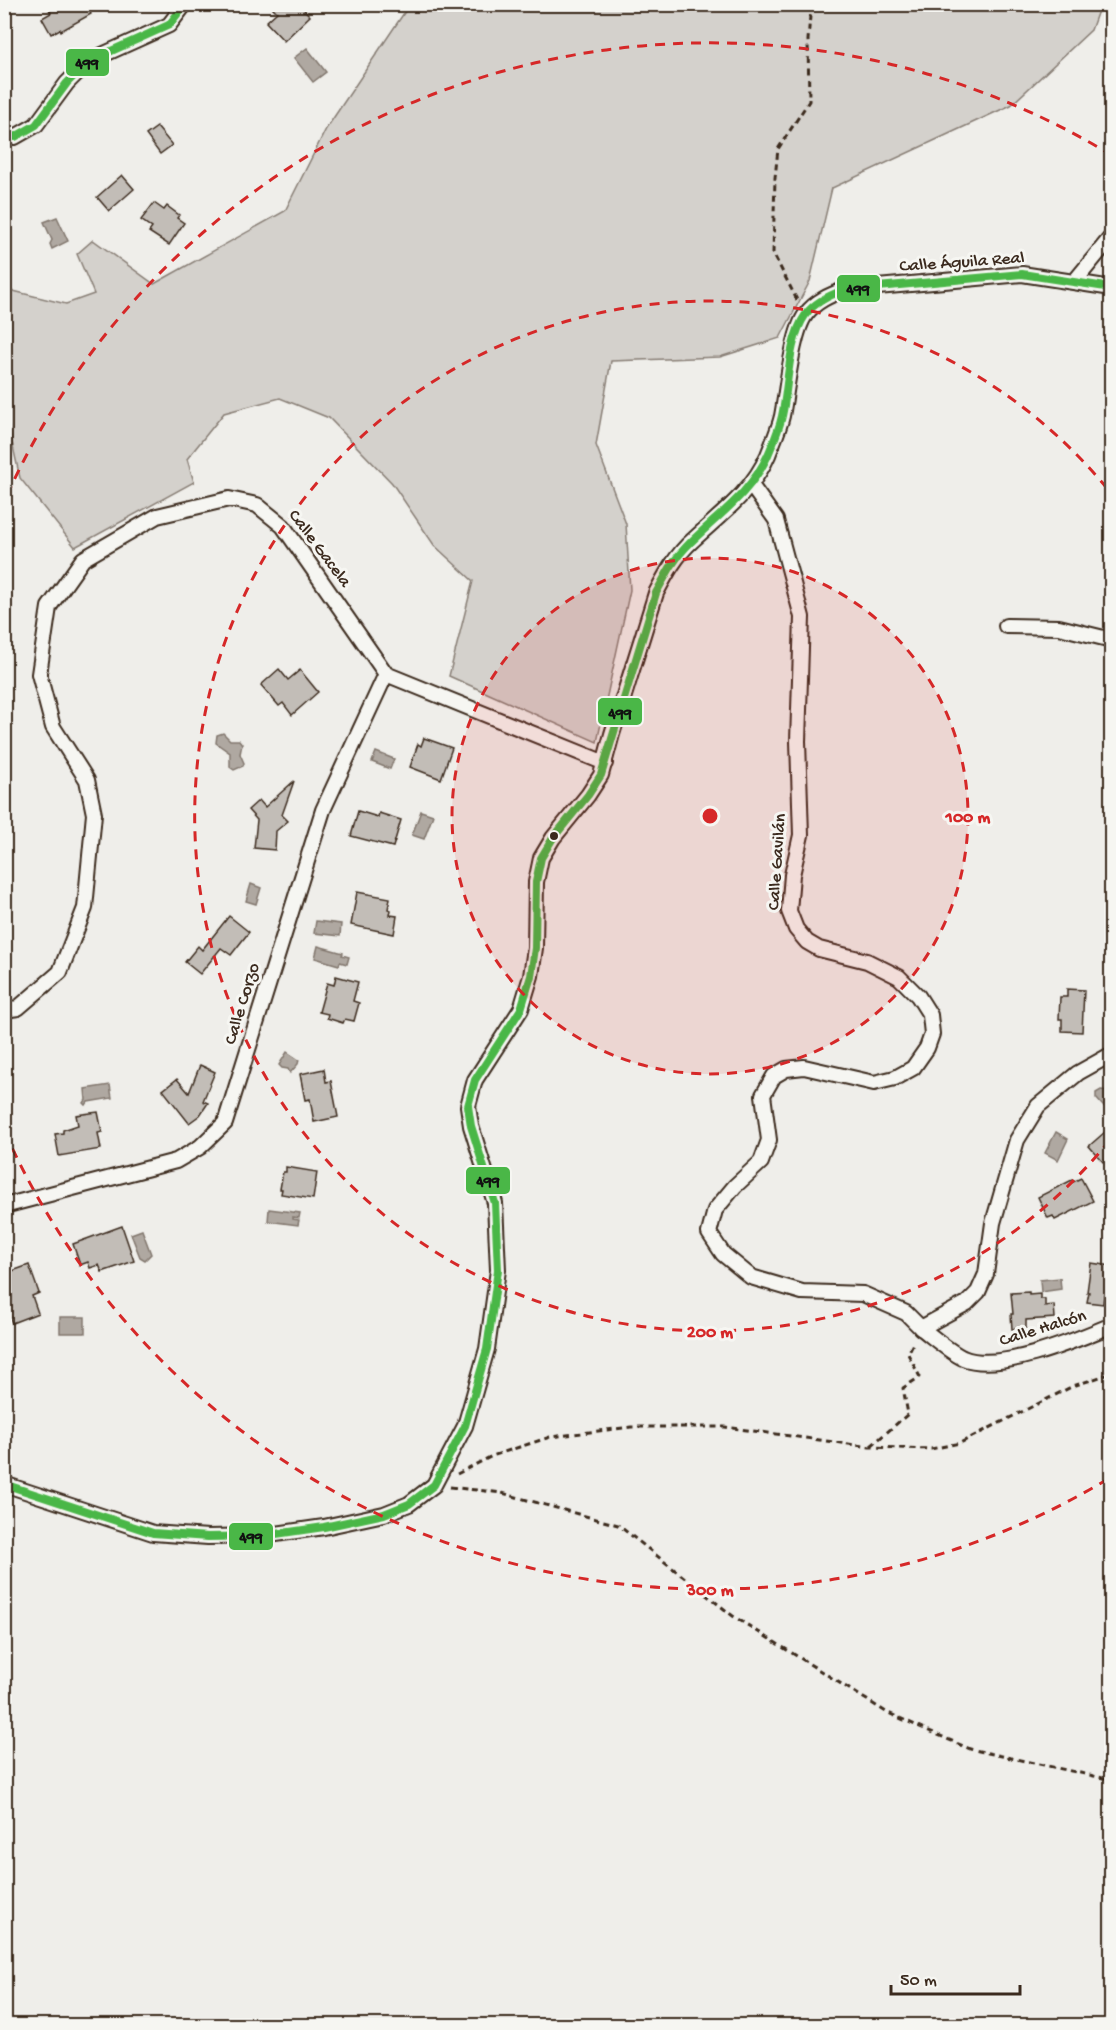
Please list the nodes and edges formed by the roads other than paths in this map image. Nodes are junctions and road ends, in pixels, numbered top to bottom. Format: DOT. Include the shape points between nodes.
graph roads {
  1 [pos="185,4"];
  2 [pos="4,136"];
  3 [pos="1112,236"];
  4 [pos="1075,281"];
  5 [pos="1112,288"];
  6 [pos="752,485"];
  7 [pos="1006,626"];
  8 [pos="1112,640"];
  9 [pos="386,674"];
  10 [pos="605,763"];
  11 [pos="4,1010"];
  12 [pos="1112,1054"];
  13 [pos="4,1206"];
  14 [pos="1112,1325"];
  15 [pos="921,1328"];
  16 [pos="4,1484"];
  1 -- 2 [label="street" via="169,25 89,61 36,125 15,137"];
  3 -- 4 [label="street"];
  4 -- 5 [label="street, Calle Águila Real"];
  4 -- 6 [label="street, Calle Águila Real" via="1022,274 844,290 815,304 799,325 779,426"];
  6 -- 10 [label="street" via="679,555 656,593"];
  6 -- 15 [label="street, Calle Gavilán" via="776,520 802,617 798,741 801,835 789,911 807,942 819,949 867,961 899,977 930,1015 932,1034 913,1068 895,1078 874,1083 804,1067 786,1069 774,1076 763,1095 769,1140 761,1162 715,1210 709,1233 723,1254 751,1277 802,1292 863,1294 906,1313"];
  7 -- 8 [label="street" via="1059,627"];
  9 -- 10 [label="street"];
  9 -- 11 [label="street, Calle Gacela" via="283,526 257,505 229,499 157,516 83,559 48,606 39,674 53,727 87,780 94,814 85,908 60,972 18,1008"];
  9 -- 13 [label="street, Calle Corzo" via="323,810 225,1123 200,1147 176,1161"];
  10 -- 16 [label="street" via="588,795 541,858 531,976 521,1009 475,1080 468,1106 495,1203 498,1270 487,1349 465,1426 434,1485 410,1504 384,1514 262,1536 208,1537 153,1533"];
  12 -- 15 [label="street" via="1078,1073 1038,1106 1017,1140 993,1223 986,1274 978,1292 967,1303"];
  14 -- 15 [label="street, Calle Halcón" via="1019,1358 994,1362 963,1358"];
}
